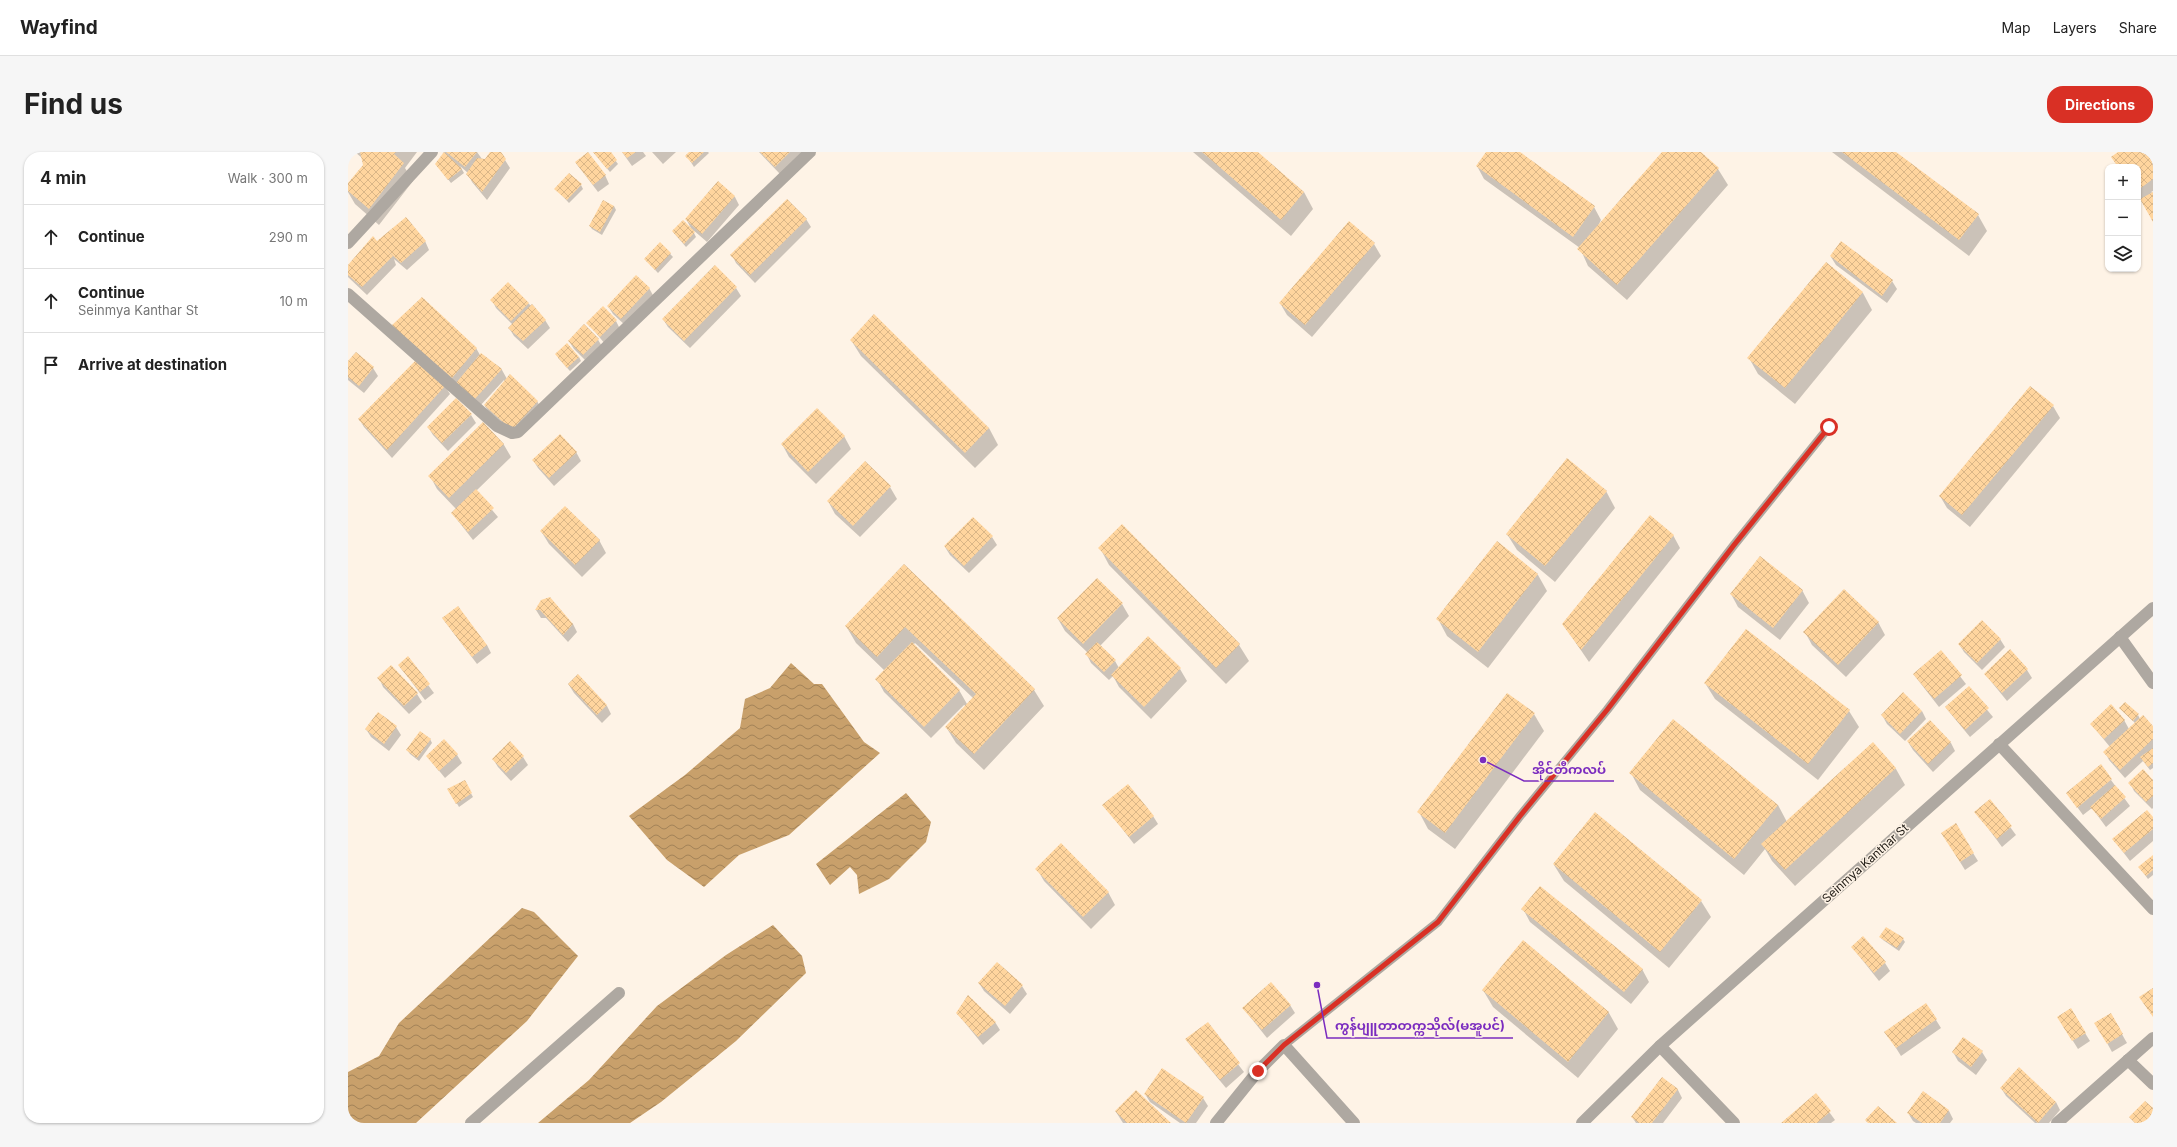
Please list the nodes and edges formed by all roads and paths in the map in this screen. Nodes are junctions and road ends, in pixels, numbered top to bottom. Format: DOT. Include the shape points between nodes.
graph roads {
  1 [pos="432,152"];
  2 [pos="810,152"];
  3 [pos="348,244"];
  4 [pos="348,294"];
  5 [pos="1829,427"];
  6 [pos="2153,608"];
  7 [pos="2120,637"];
  8 [pos="2153,683"];
  9 [pos="1999,744"];
  10 [pos="2153,909"];
  11 [pos="619,993"];
  12 [pos="2153,1038"];
  13 [pos="1284,1045"];
  14 [pos="1660,1046"];
  15 [pos="2128,1060"];
  16 [pos="2153,1084"];
  17 [pos="471,1123"];
  18 [pos="1216,1123"];
  19 [pos="1354,1123"];
  20 [pos="1582,1123"];
  21 [pos="1734,1123"];
  22 [pos="2057,1123"];
  1 -- 3 [label="street"];
  2 -- 4 [label="street" via="518,432 512,433 497,426"];
  5 -- 13 [label="lane" via="1438,922"];
  6 -- 7 [label="street, Seinmya Kanthar St"];
  7 -- 8 [label="street"];
  7 -- 9 [label="street, Seinmya Kanthar St"];
  9 -- 10 [label="street"];
  9 -- 14 [label="street, Seinmya Kanthar St"];
  11 -- 17 [label="street"];
  12 -- 15 [label="street"];
  13 -- 18 [label="street" via="1258,1071"];
  13 -- 19 [label="street"];
  14 -- 20 [label="street, Seinmya Kanthar St"];
  14 -- 21 [label="street"];
  15 -- 16 [label="street"];
  15 -- 22 [label="street"];
}
